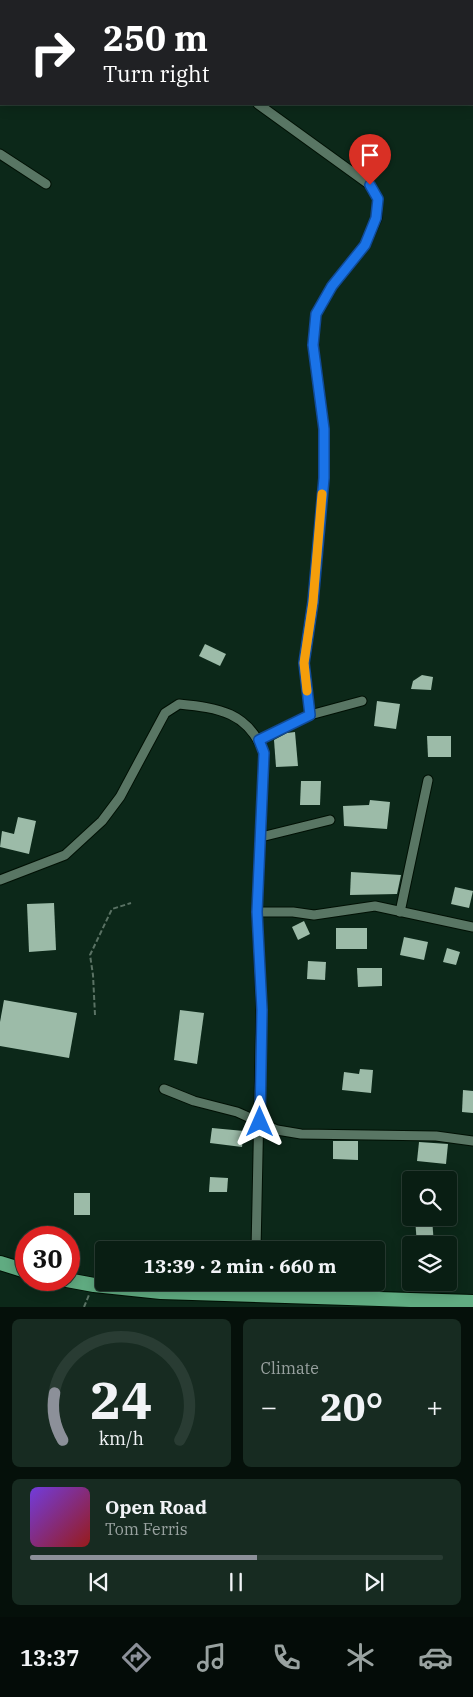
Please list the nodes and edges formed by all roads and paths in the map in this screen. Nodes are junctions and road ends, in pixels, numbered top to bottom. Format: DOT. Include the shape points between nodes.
graph roads {
  1 [pos="259,105"];
  2 [pos="0,154"];
  3 [pos="46,184"];
  4 [pos="362,701"];
  5 [pos="310,715"];
  6 [pos="259,740"];
  7 [pos="428,780"];
  8 [pos="330,820"];
  9 [pos="261,837"];
  10 [pos="0,880"];
  11 [pos="131,903"];
  12 [pos="257,912"];
  13 [pos="400,912"];
  14 [pos="473,927"];
  15 [pos="95,1015"];
  16 [pos="164,1089"];
  17 [pos="260,1122"];
  18 [pos="473,1141"];
  19 [pos="256,1241"];
  20 [pos="0,1263"];
  21 [pos="15,1268"];
  22 [pos="80,1282"];
  23 [pos="95,1285"];
  24 [pos="151,1291"];
  25 [pos="184,1291"];
  26 [pos="282,1291"];
  27 [pos="473,1302"];
  28 [pos="395,1303"];
  1 -- 5 [label="street" via="370,185 378,199 376,218 365,245 332,286 316,314 313,345 324,429 324,478 304,663"];
  2 -- 3 [label="street"];
  4 -- 5 [label="street"];
  5 -- 6 [label="street"];
  6 -- 9 [label="street" via="264,753"];
  6 -- 10 [label="street" via="241,718 179,704 165,713 120,797 102,821 66,855"];
  7 -- 13 [label="street"];
  8 -- 9 [label="street"];
  9 -- 12 [label="street"];
  11 -- 15 [label="path" via="112,910 90,955"];
  12 -- 13 [label="street" via="314,915 374,906"];
  12 -- 17 [label="street" via="262,1010"];
  13 -- 14 [label="street"];
  16 -- 17 [label="street" via="194,1102 237,1112"];
  17 -- 18 [label="street" via="277,1130 301,1134 436,1136"];
  17 -- 19 [label="street"];
  20 -- 21 [label="highway"];
  22 -- 23 [label="highway"];
  24 -- 25 [label="highway"];
  26 -- 28 [label="highway"];
  27 -- 28 [label="highway"];
}
